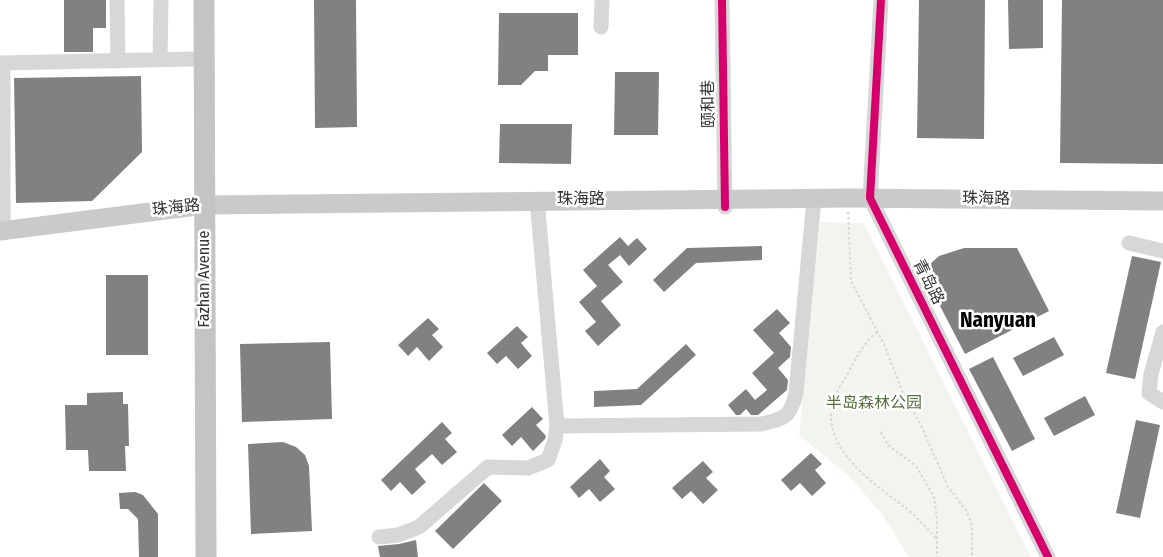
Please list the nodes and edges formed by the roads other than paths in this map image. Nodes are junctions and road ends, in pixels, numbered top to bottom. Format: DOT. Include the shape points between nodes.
graph roads {
  1 [pos="117,0"];
  2 [pos="161,0"];
  3 [pos="193,0"];
  4 [pos="204,0"];
  5 [pos="602,0"];
  6 [pos="722,0"];
  7 [pos="881,0"];
  8 [pos="601,27"];
  9 [pos="160,60"];
  10 [pos="193,60"];
  11 [pos="118,61"];
  12 [pos="1,63"];
  13 [pos="1163,201"];
  14 [pos="724,203"];
  15 [pos="814,203"];
  16 [pos="872,203"];
  17 [pos="537,204"];
  18 [pos="199,208"];
  19 [pos="1163,213"];
  20 [pos="1,232"];
  21 [pos="1129,243"];
  22 [pos="1163,251"];
  23 [pos="1163,332"];
  24 [pos="1163,402"];
  25 [pos="556,426"];
  26 [pos="379,537"];
  27 [pos="195,557"];
  28 [pos="206,557"];
  29 [pos="1048,557"];
  1 -- 11 [label="street"];
  2 -- 9 [label="street"];
  3 -- 10 [label="highway, Fazhan Avenue"];
  4 -- 18 [label="highway, Fazhan Avenue"];
  5 -- 8 [label="street"];
  6 -- 14 [label="street, 颐和巷"];
  7 -- 16 [label="street, 青岛路"];
  9 -- 10 [label="street"];
  9 -- 11 [label="street"];
  10 -- 18 [label="highway, Fazhan Avenue"];
  11 -- 12 [label="street"];
  12 -- 20 [label="street"];
  13 -- 16 [label="main road, 珠海路"];
  14 -- 15 [label="main road, 珠海路"];
  14 -- 17 [label="main road, 珠海路"];
  15 -- 16 [label="main road, 珠海路"];
  15 -- 16 [label="main road, 珠海路" via="848,208"];
  15 -- 25 [label="street" via="796,393 792,410 783,418 762,424"];
  16 -- 19 [label="main road, 珠海路"];
  16 -- 29 [label="street, 青岛路"];
  17 -- 18 [label="main road, 珠海路"];
  17 -- 25 [label="street"];
  18 -- 20 [label="main road, 珠海路"];
  18 -- 27 [label="highway, Fazhan Avenue"];
  18 -- 28 [label="highway, Fazhan Avenue"];
  21 -- 22 [label="street"];
  23 -- 24 [label="street" via="1149,393"];
  25 -- 26 [label="street" via="548,460 528,468 488,467 419,527 398,535"];
}
